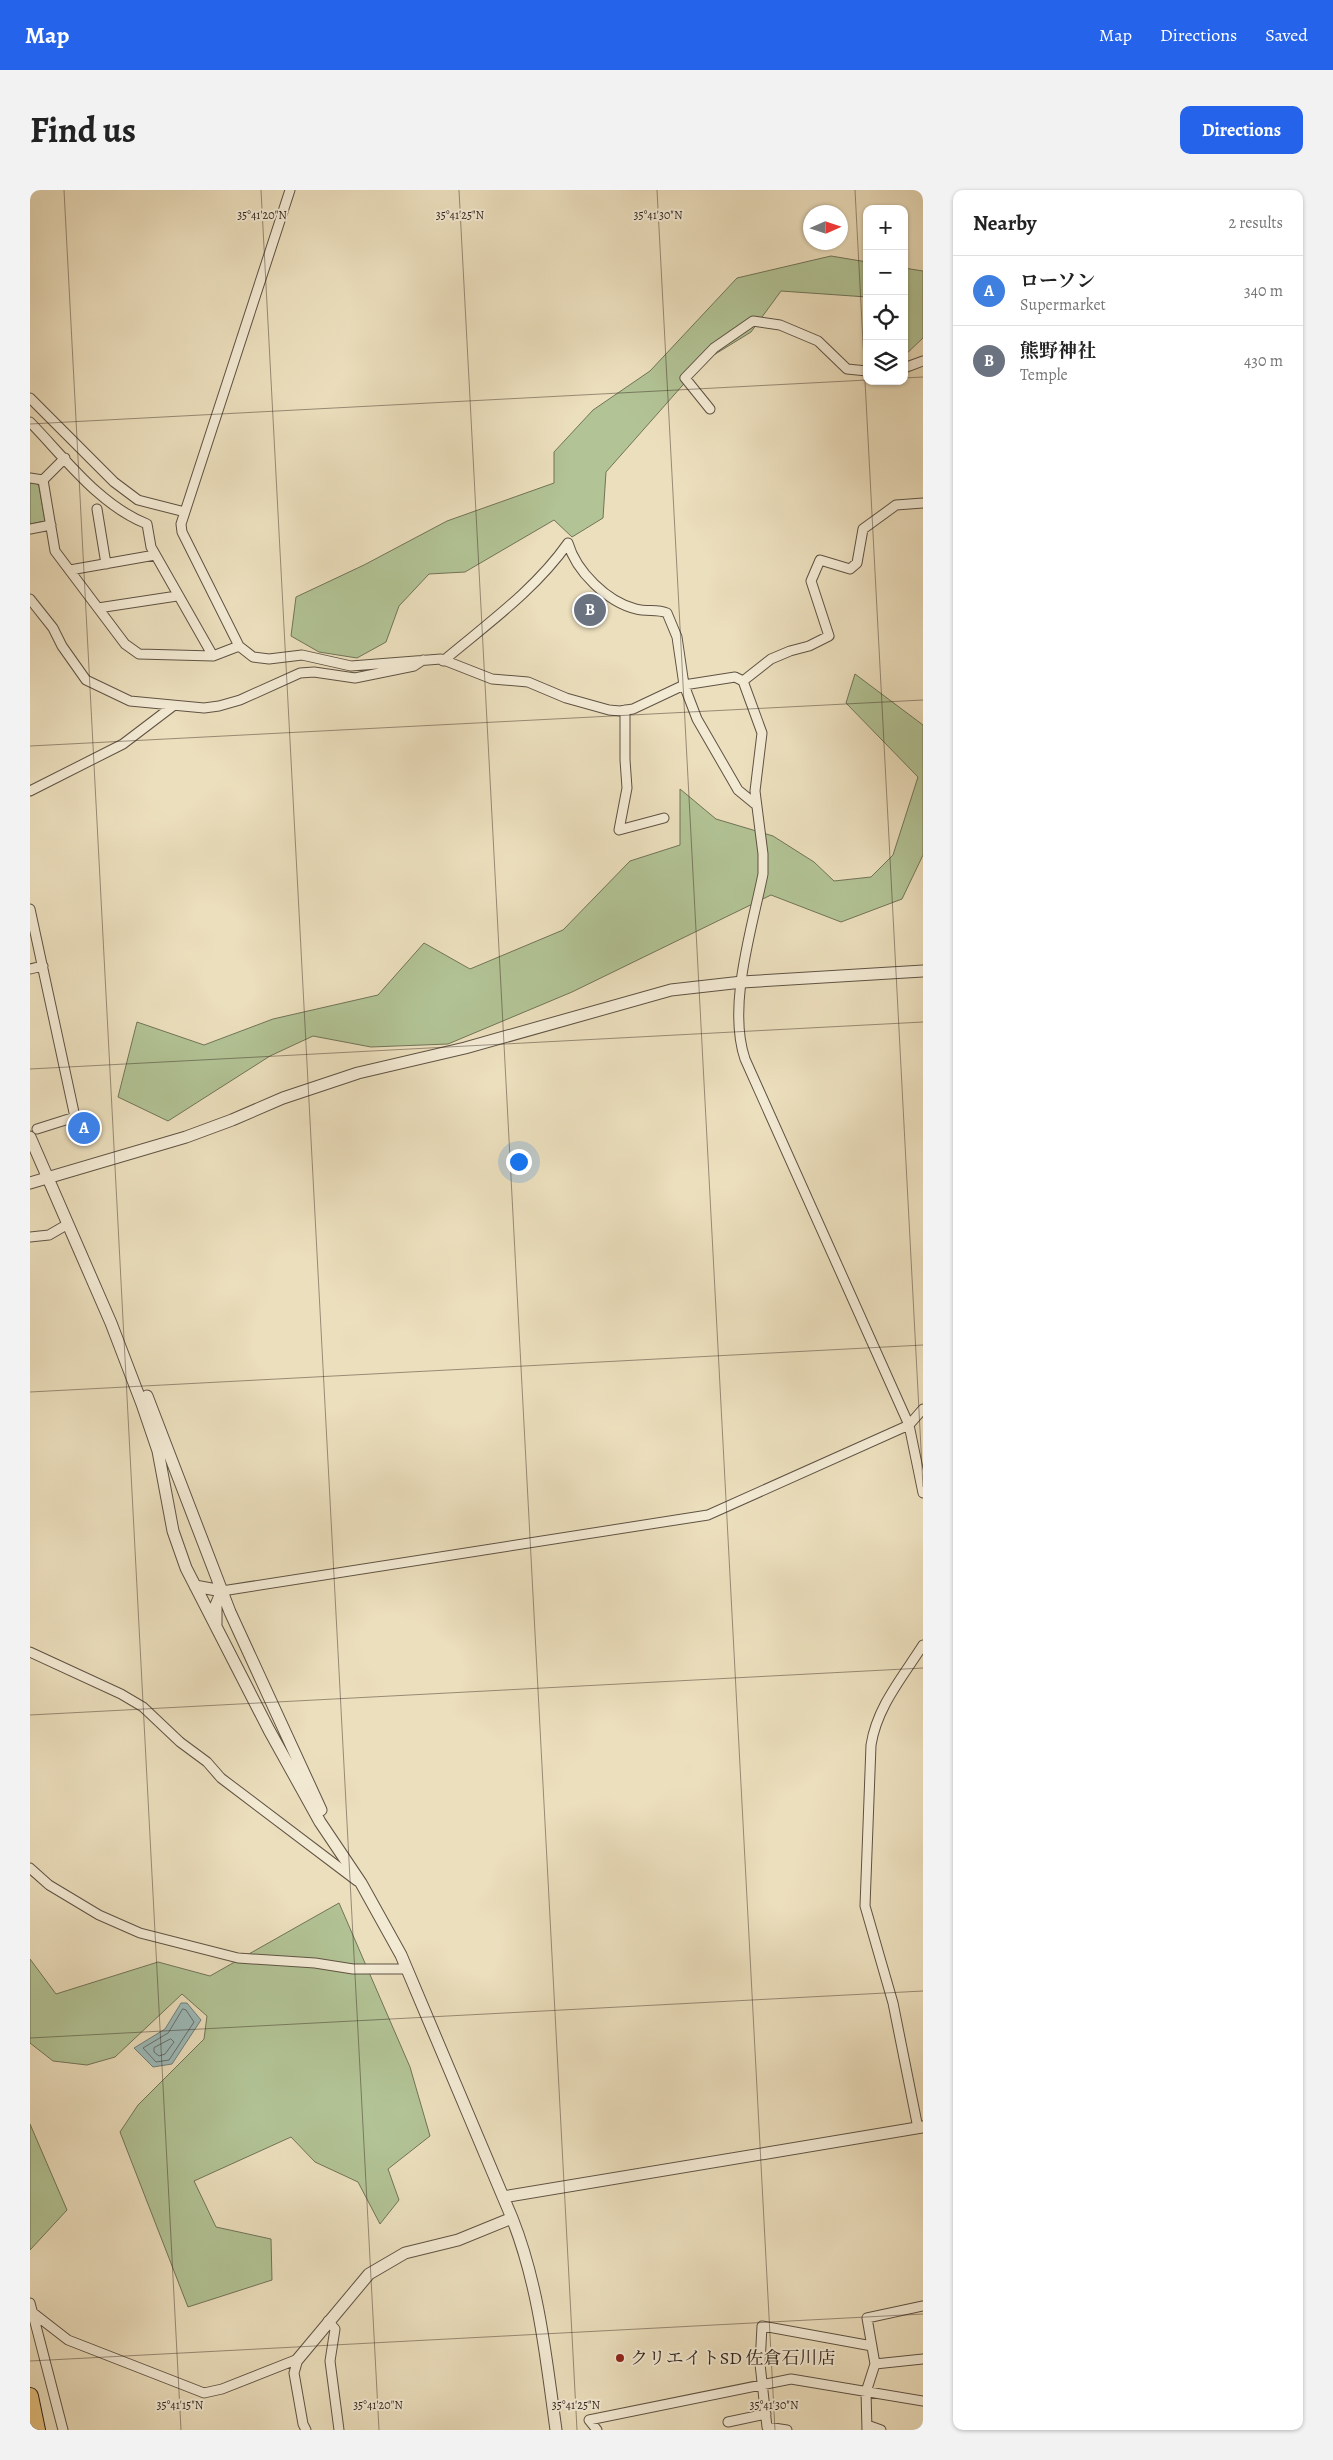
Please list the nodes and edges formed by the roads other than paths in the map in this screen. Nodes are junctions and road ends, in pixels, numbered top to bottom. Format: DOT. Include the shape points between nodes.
graph roads {
  1 [pos="290,190"];
  2 [pos="923,361"];
  3 [pos="908,367"];
  4 [pos="863,371"];
  5 [pos="30,398"];
  6 [pos="710,409"];
  7 [pos="30,422"];
  8 [pos="65,458"];
  9 [pos="30,478"];
  10 [pos="43,480"];
  11 [pos="923,503"];
  12 [pos="97,509"];
  13 [pos="185,512"];
  14 [pos="51,525"];
  15 [pos="30,529"];
  16 [pos="155,555"];
  17 [pos="106,564"];
  18 [pos="70,570"];
  19 [pos="177,596"];
  20 [pos="30,599"];
  21 [pos="98,608"];
  22 [pos="239,646"];
  23 [pos="213,656"];
  24 [pos="423,660"];
  25 [pos="443,661"];
  26 [pos="743,681"];
  27 [pos="684,685"];
  28 [pos="174,706"];
  29 [pos="626,710"];
  30 [pos="30,791"];
  31 [pos="755,804"];
  32 [pos="664,818"];
  33 [pos="30,909"];
  34 [pos="43,966"];
  35 [pos="30,969"];
  36 [pos="923,971"];
  37 [pos="742,982"];
  38 [pos="33,1133"];
  39 [pos="48,1178"];
  40 [pos="30,1183"];
  41 [pos="68,1224"];
  42 [pos="30,1238"];
  43 [pos="111,1323"];
  44 [pos="923,1409"];
  45 [pos="909,1425"];
  46 [pos="923,1493"];
  47 [pos="195,1586"];
  48 [pos="222,1591"];
  49 [pos="216,1627"];
  50 [pos="923,1645"];
  51 [pos="30,1652"];
  52 [pos="343,1856"];
  53 [pos="30,1868"];
  54 [pos="361,1884"];
  55 [pos="406,1968"];
  56 [pos="920,2128"];
  57 [pos="503,2197"];
  58 [pos="512,2218"];
  59 [pos="923,2306"];
  60 [pos="31,2308"];
  61 [pos="328,2321"];
  62 [pos="872,2346"];
  63 [pos="298,2359"];
  64 [pos="923,2359"];
  65 [pos="874,2364"];
  66 [pos="762,2385"];
  67 [pos="866,2392"];
  68 [pos="30,2396"];
  69 [pos="923,2401"];
  70 [pos="766,2414"];
  71 [pos="728,2422"];
  72 [pos="867,2427"];
  73 [pos="37,2430"];
  74 [pos="63,2430"];
  75 [pos="306,2430"];
  76 [pos="339,2430"];
  77 [pos="556,2430"];
  78 [pos="597,2430"];
  79 [pos="787,2430"];
  80 [pos="881,2430"];
  1 -- 13 [label="street"];
  2 -- 3 [label="street"];
  4 -- 6 [label="street" via="847,369 818,341 780,325 753,321 714,348 685,378"];
  5 -- 13 [label="street" via="114,482 138,500"];
  7 -- 8 [label="street"];
  8 -- 10 [label="street"];
  8 -- 16 [label="street" via="106,500 146,524"];
  9 -- 10 [label="street"];
  10 -- 14 [label="street"];
  11 -- 26 [label="street" via="896,505 863,529 857,563 850,569 820,560 811,581 829,636 771,660"];
  12 -- 17 [label="street"];
  13 -- 22 [label="street" via="182,532"];
  14 -- 15 [label="street"];
  14 -- 18 [label="street" via="55,551"];
  16 -- 17 [label="street"];
  16 -- 19 [label="street"];
  17 -- 18 [label="street"];
  18 -- 21 [label="street"];
  19 -- 21 [label="street"];
  19 -- 23 [label="street"];
  20 -- 28 [label="street" via="54,628 62,646 86,680 130,701"];
  21 -- 23 [label="street" via="125,644 139,654"];
  22 -- 23 [label="street"];
  22 -- 24 [label="street" via="253,657 269,659 302,655 351,666"];
  24 -- 25 [label="street"];
  24 -- 28 [label="street" via="414,666 355,678 300,673 219,706"];
  25 -- 27 [label="street" via="533,585 554,564 568,543 577,564 616,600 635,609 667,613 677,637"];
  25 -- 29 [label="street" via="492,679 528,682 566,698 609,710"];
  26 -- 27 [label="street" via="735,677"];
  26 -- 31 [label="street" via="762,734"];
  27 -- 29 [label="street"];
  27 -- 31 [label="street" via="697,720 738,790"];
  28 -- 30 [label="street" via="123,744"];
  29 -- 32 [label="street" via="627,788 618,830"];
  31 -- 37 [label="street" via="763,874"];
  33 -- 34 [label="street"];
  34 -- 35 [label="street"];
  34 -- 38 [label="street" via="75,1117"];
  36 -- 37 [label="street"];
  37 -- 39 [label="street" via="671,990 465,1048 358,1073 283,1098 186,1137"];
  37 -- 45 [label="street" via="737,1008 738,1031 745,1058"];
  38 -- 39 [label="street"];
  39 -- 40 [label="street"];
  39 -- 41 [label="street"];
  41 -- 42 [label="street" via="49,1235"];
  41 -- 43 [label="street"];
  43 -- 47 [label="street" via="158,1451 173,1531"];
  43 -- 48 [label="street" via="123,1340 149,1400"];
  44 -- 45 [label="street"];
  45 -- 46 [label="street"];
  45 -- 48 [label="street" via="708,1515"];
  47 -- 48 [label="street"];
  47 -- 49 [label="street"];
  48 -- 49 [label="street" via="216,1605"];
  48 -- 52 [label="street"];
  49 -- 52 [label="street" via="320,1822"];
  50 -- 56 [label="street" via="874,1725 865,1906 893,2003"];
  51 -- 54 [label="street" via="143,1707 180,1742 208,1762 221,1778"];
  52 -- 54 [label="street"];
  53 -- 55 [label="street" via="49,1885 140,1933 238,1958 353,1969"];
  54 -- 55 [label="street"];
  55 -- 57 [label="street"];
  56 -- 57 [label="street"];
  57 -- 58 [label="street"];
  58 -- 61 [label="street" via="458,2240 417,2249 391,2260 362,2280"];
  58 -- 77 [label="street" via="524,2248 534,2289"];
  59 -- 62 [label="street" via="867,2318"];
  60 -- 63 [label="street" via="68,2340 204,2393"];
  60 -- 74 [label="street"];
  61 -- 63 [label="street"];
  61 -- 76 [label="street" via="335,2329 330,2361"];
  62 -- 65 [label="street"];
  62 -- 66 [label="street" via="762,2326"];
  63 -- 75 [label="street" via="294,2373"];
  64 -- 65 [label="street"];
  65 -- 67 [label="street"];
  66 -- 67 [label="street" via="790,2379"];
  66 -- 70 [label="street"];
  66 -- 78 [label="street" via="590,2420"];
  67 -- 69 [label="street"];
  67 -- 72 [label="street"];
  68 -- 73 [label="highway"];
  70 -- 71 [label="street"];
  70 -- 79 [label="street" via="767,2427"];
  72 -- 80 [label="street"];
}
